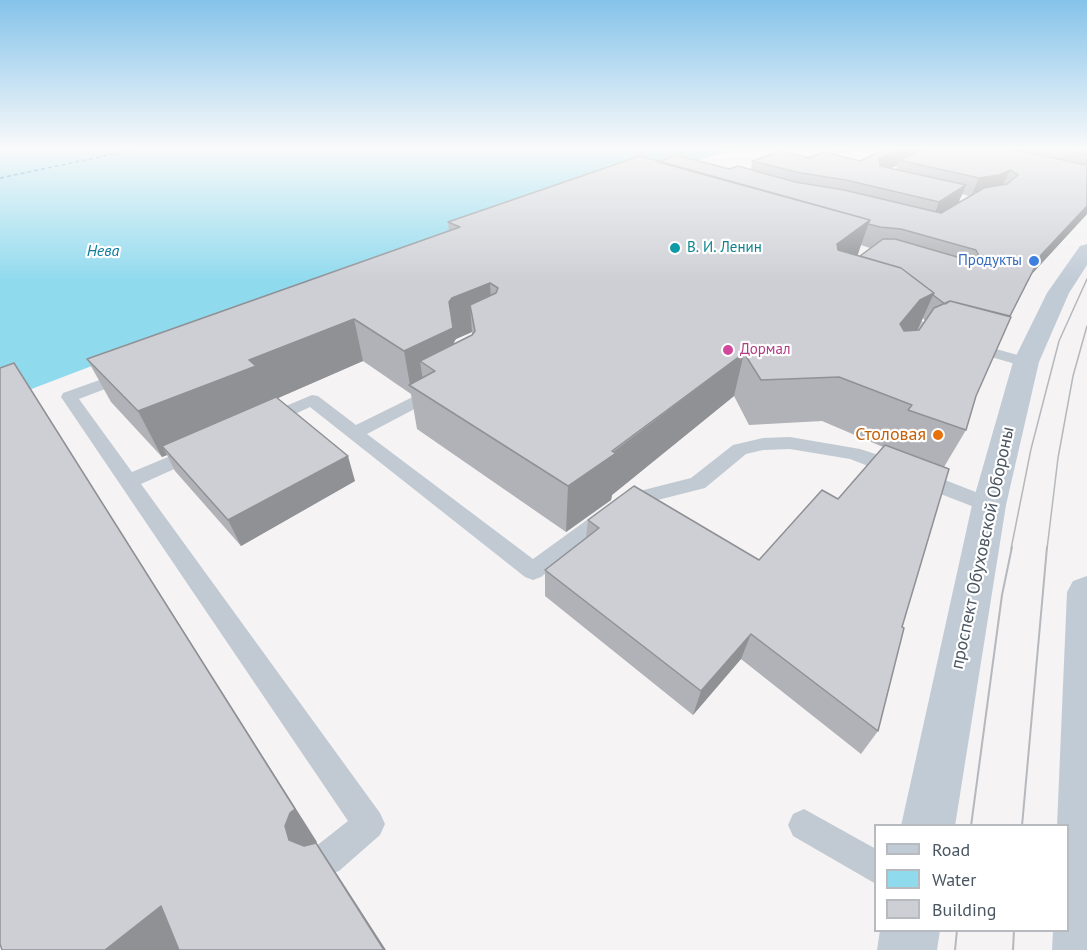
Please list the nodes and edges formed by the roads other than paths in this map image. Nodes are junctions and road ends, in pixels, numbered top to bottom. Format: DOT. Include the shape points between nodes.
graph roads {
  1 [pos="1087,250"];
  2 [pos="892,302"];
  3 [pos="1026,362"];
  4 [pos="140,370"];
  5 [pos="447,385"];
  6 [pos="250,428"];
  7 [pos="355,433"];
  8 [pos="209,446"];
  9 [pos="128,482"];
  10 [pos="988,506"];
  11 [pos="1087,592"];
  12 [pos="928,824"];
  13 [pos="804,825"];
  14 [pos="327,859"];
  15 [pos="874,867"];
  16 [pos="910,932"];
  17 [pos="908,950"];
  18 [pos="1082,950"];
  1 -- 3 [label="main road, проспект Обуховской Обороны" via="1058,293"];
  2 -- 3 [label="lane" via="925,337"];
  3 -- 10 [label="main road, проспект Обуховской Обороны"];
  4 -- 9 [label="lane" via="69,397"];
  5 -- 7 [label="lane"];
  6 -- 7 [label="lane" via="312,400"];
  7 -- 10 [label="lane" via="533,571 627,501 698,483 740,449 763,444 790,443 854,453"];
  8 -- 9 [label="lane"];
  9 -- 14 [label="lane" via="369,824"];
  10 -- 12 [label="main road, проспект Обуховской Обороны"];
  11 -- 18 [label="main road"];
  13 -- 15 [label="lane"];
  16 -- 17 [label="main road"];
}
